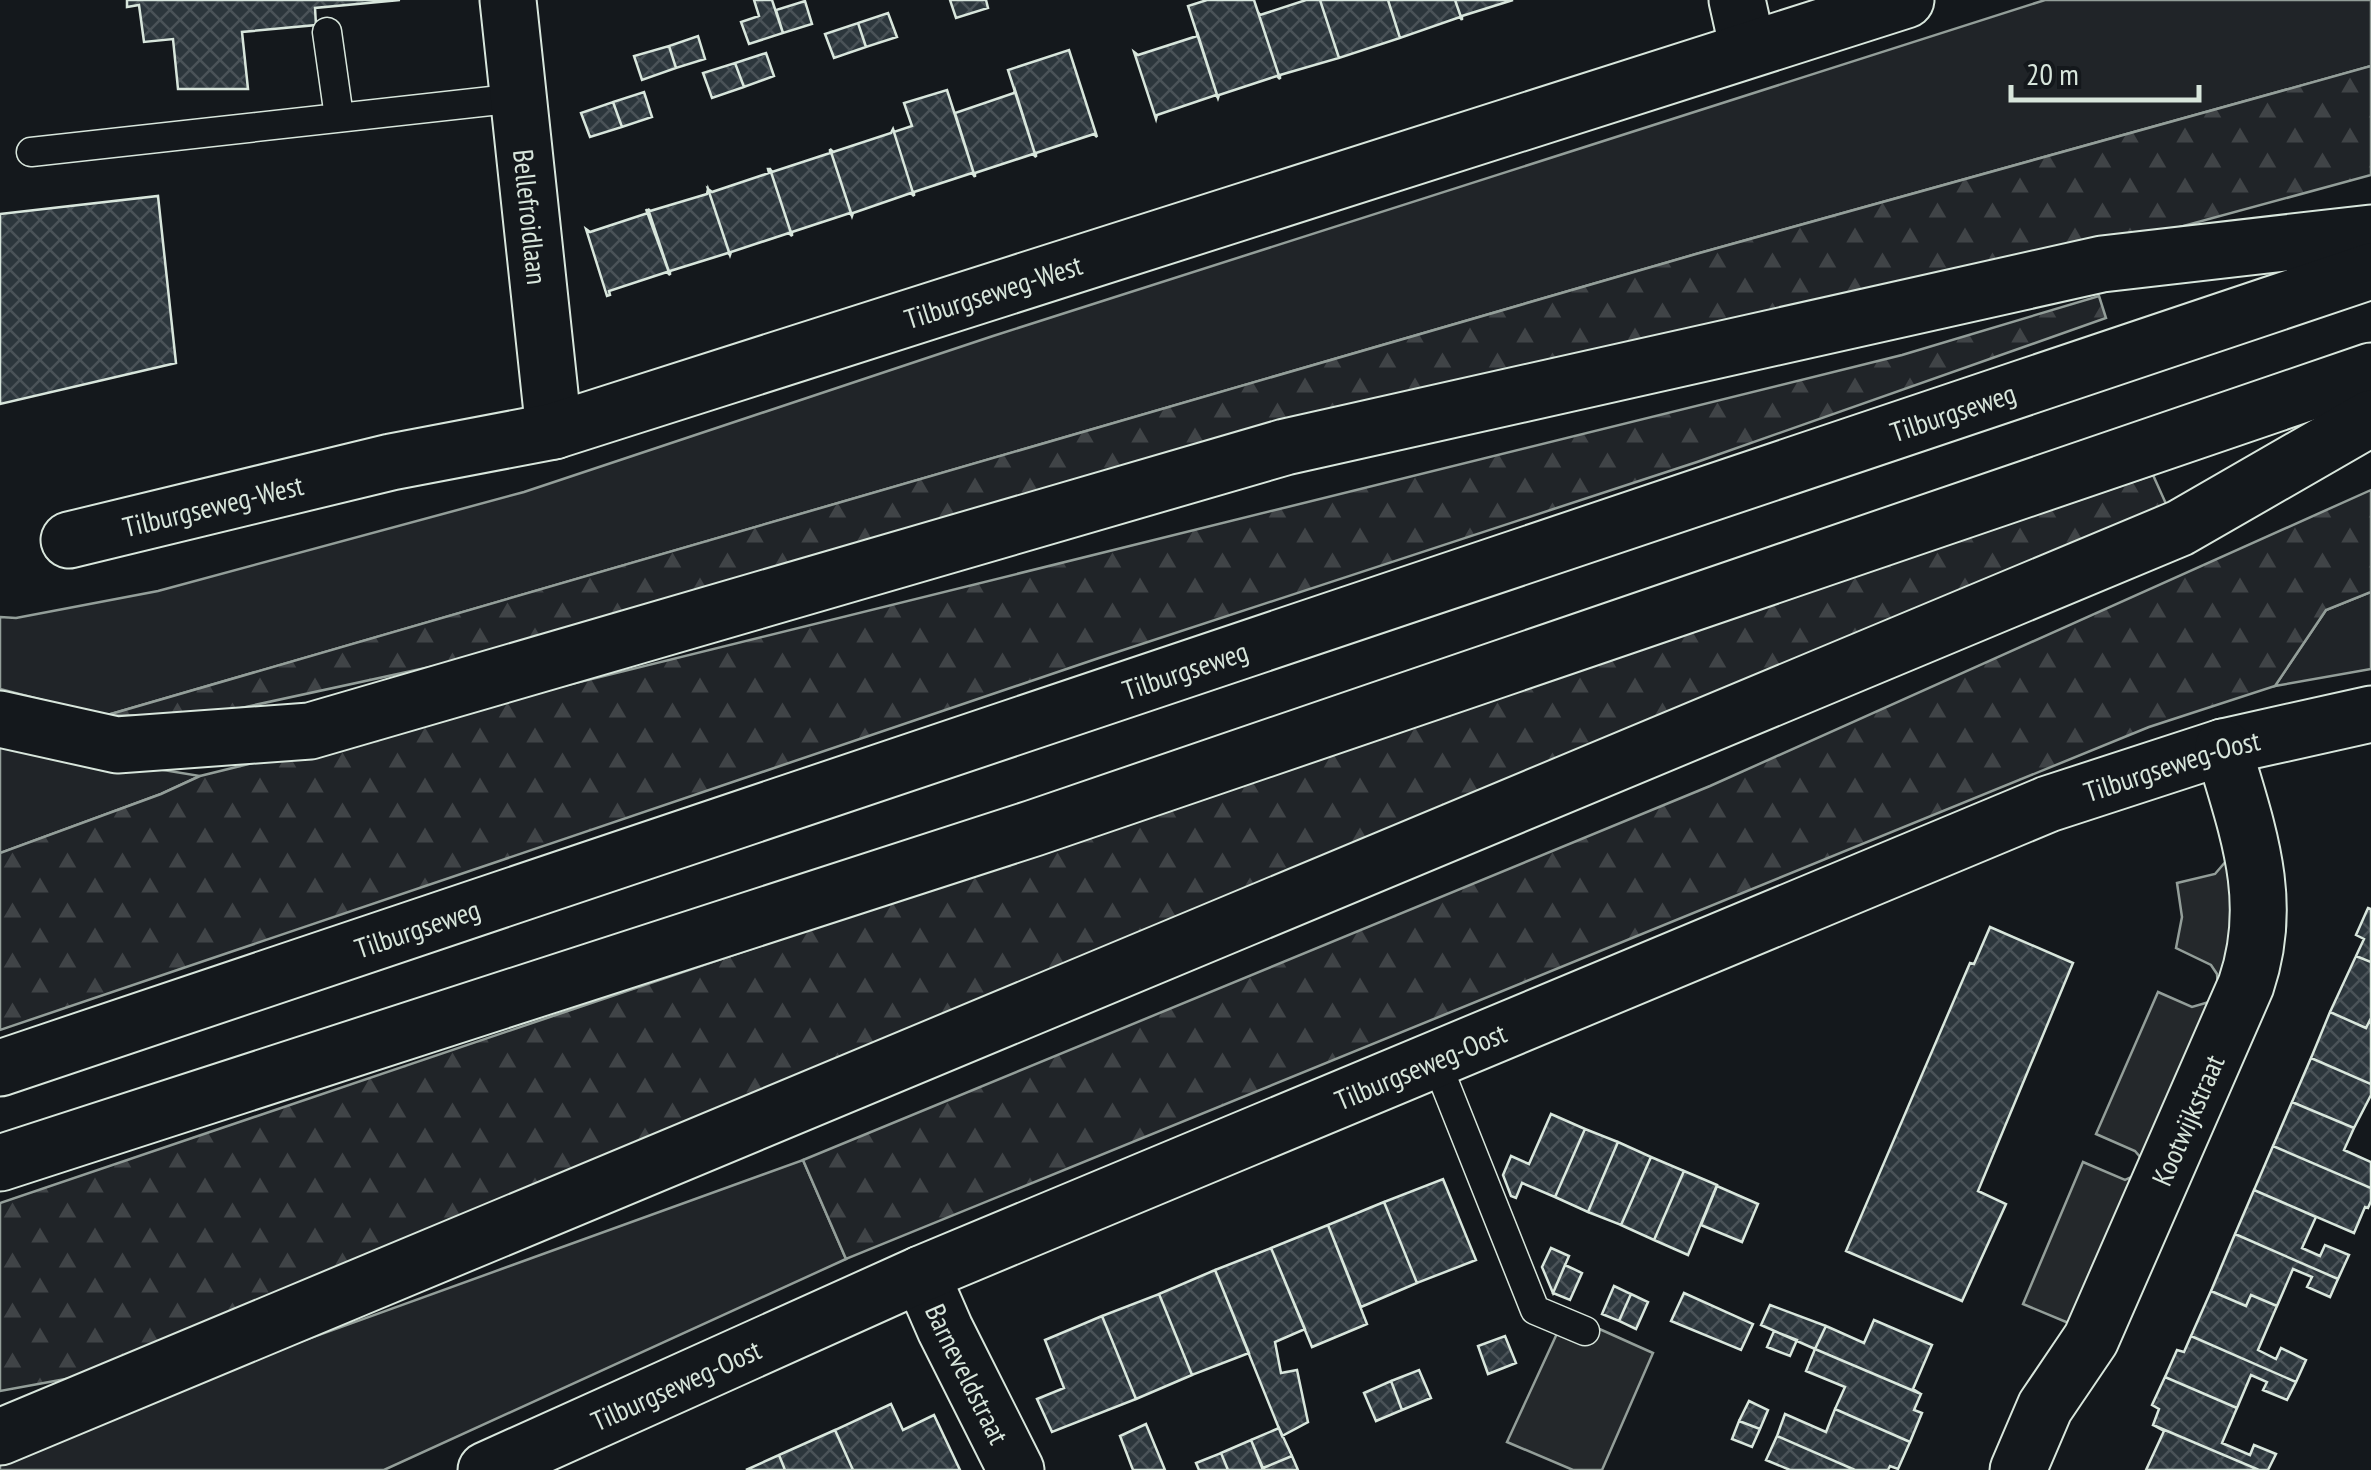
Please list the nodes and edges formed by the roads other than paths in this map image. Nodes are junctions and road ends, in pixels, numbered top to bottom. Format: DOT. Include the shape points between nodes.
graph roads {
  1 [pos="508,0"];
  2 [pos="1906,0"];
  3 [pos="1743,25"];
  4 [pos="327,32"];
  5 [pos="518,98"];
  6 [pos="339,117"];
  7 [pos="30,152"];
  8 [pos="2371,233"];
  9 [pos="2371,271"];
  10 [pos="2371,372"];
  11 [pos="2371,418"];
  12 [pos="554,431"];
  13 [pos="69,540"];
  14 [pos="2371,714"];
  15 [pos="0,719"];
  16 [pos="2223,746"];
  17 [pos="1435,1059"];
  18 [pos="0,1068"];
  19 [pos="0,1163"];
  20 [pos="921,1274"];
  21 [pos="1585,1331"];
  22 [pos="0,1437"];
  23 [pos="486,1470"];
  24 [pos="1016,1470"];
  25 [pos="2018,1470"];
  1 -- 5 [label="main road, Bellefroidlaan"];
  2 -- 3 [label="main road, Tilburgseweg-West"];
  3 -- 12 [label="main road, Tilburgseweg-West"];
  4 -- 6 [label="lane"];
  5 -- 6 [label="lane"];
  5 -- 12 [label="main road, Bellefroidlaan"];
  6 -- 7 [label="lane"];
  8 -- 15 [label="main road" via="2102,264 1285,447 310,730 117,745"];
  9 -- 18 [label="main road, Tilburgseweg"];
  10 -- 19 [label="main road" via="1034,828"];
  11 -- 22 [label="main road" via="2180,528"];
  12 -- 13 [label="main road, Tilburgseweg-West" via="391,462"];
  14 -- 16 [label="main road, Tilburgseweg-Oost"];
  16 -- 17 [label="main road, Tilburgseweg-Oost" via="2048,804"];
  16 -- 25 [label="main road, Kootwijkstraat" via="2254,865 2257,951 2091,1338 2046,1406"];
  17 -- 20 [label="main road, Tilburgseweg-Oost"];
  17 -- 21 [label="lane" via="1535,1310"];
  20 -- 23 [label="main road, Tilburgseweg-Oost"];
  20 -- 24 [label="main road, Barneveldstraat"];
}
